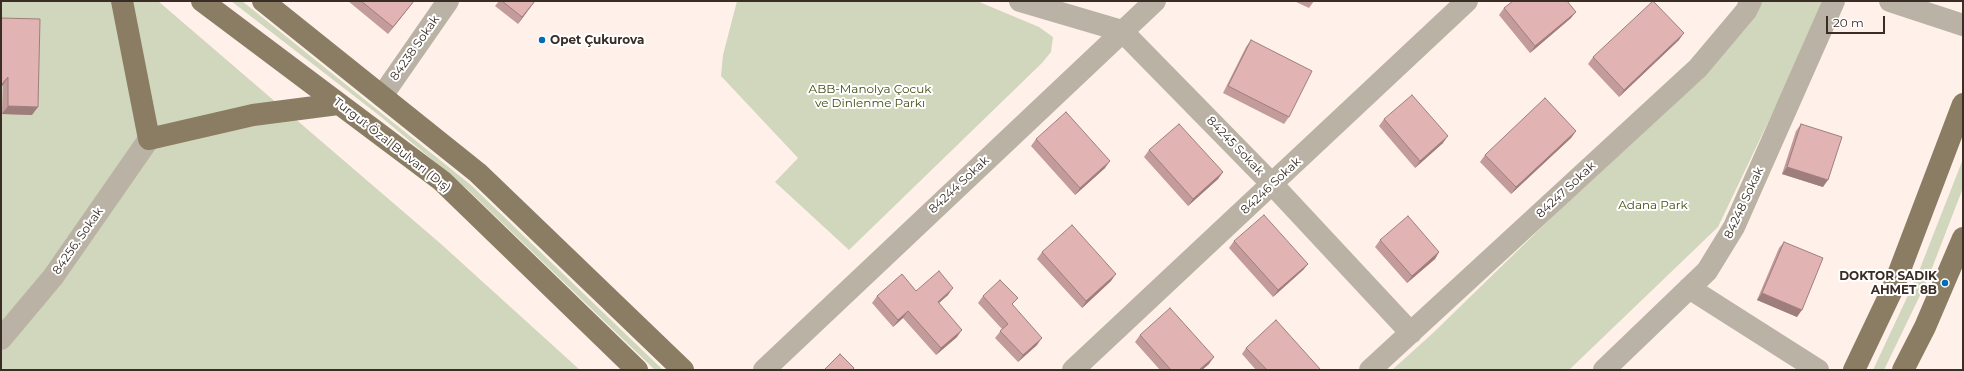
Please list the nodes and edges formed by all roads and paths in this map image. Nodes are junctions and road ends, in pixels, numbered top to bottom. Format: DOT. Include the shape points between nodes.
graph roads {
  1 [pos="122,1"];
  2 [pos="202,1"];
  3 [pos="263,1"];
  4 [pos="448,1"];
  5 [pos="1020,1"];
  6 [pos="1155,1"];
  7 [pos="1467,1"];
  8 [pos="1751,1"];
  9 [pos="1834,1"];
  10 [pos="1890,1"];
  11 [pos="1963,25"];
  12 [pos="1122,31"];
  13 [pos="382,96"];
  14 [pos="338,104"];
  15 [pos="1963,104"];
  16 [pos="149,139"];
  17 [pos="1272,185"];
  18 [pos="1963,238"];
  19 [pos="1689,288"];
  20 [pos="1411,333"];
  21 [pos="1,339"];
  22 [pos="637,370"];
  23 [pos="683,370"];
  24 [pos="764,370"];
  25 [pos="1073,370"];
  26 [pos="1370,370"];
  27 [pos="1604,370"];
  28 [pos="1818,370"];
  29 [pos="1854,370"];
  30 [pos="1903,370"];
  1 -- 16 [label="main road"];
  2 -- 14 [label="main road, Turgut Özal Bulvarı (Dış)"];
  3 -- 13 [label="main road"];
  4 -- 13 [label="street, 84238 Sokak"];
  5 -- 12 [label="street"];
  6 -- 12 [label="street, 84244 Sokak"];
  7 -- 17 [label="street, 84246 Sokak"];
  8 -- 20 [label="street, 84247 Sokak" via="1746,11 1698,68"];
  9 -- 19 [label="street, 84248 Sokak" via="1734,227 1707,271"];
  10 -- 11 [label="street"];
  12 -- 17 [label="street, 84245 Sokak"];
  12 -- 24 [label="street, 84244 Sokak"];
  13 -- 23 [label="main road" via="478,173"];
  14 -- 16 [label="main road" via="253,115"];
  14 -- 22 [label="main road, Turgut Özal Bulvarı (Dış)" via="442,181"];
  15 -- 29 [label="main road" via="1893,288"];
  16 -- 21 [label="street, 84256. Sokak" via="53,277"];
  17 -- 20 [label="street, 84245 Sokak"];
  17 -- 25 [label="street, 84246 Sokak"];
  18 -- 30 [label="main road" via="1925,327"];
  19 -- 27 [label="street, 84248 Sokak"];
  19 -- 28 [label="street"];
  20 -- 26 [label="street, 84247 Sokak"];
}
